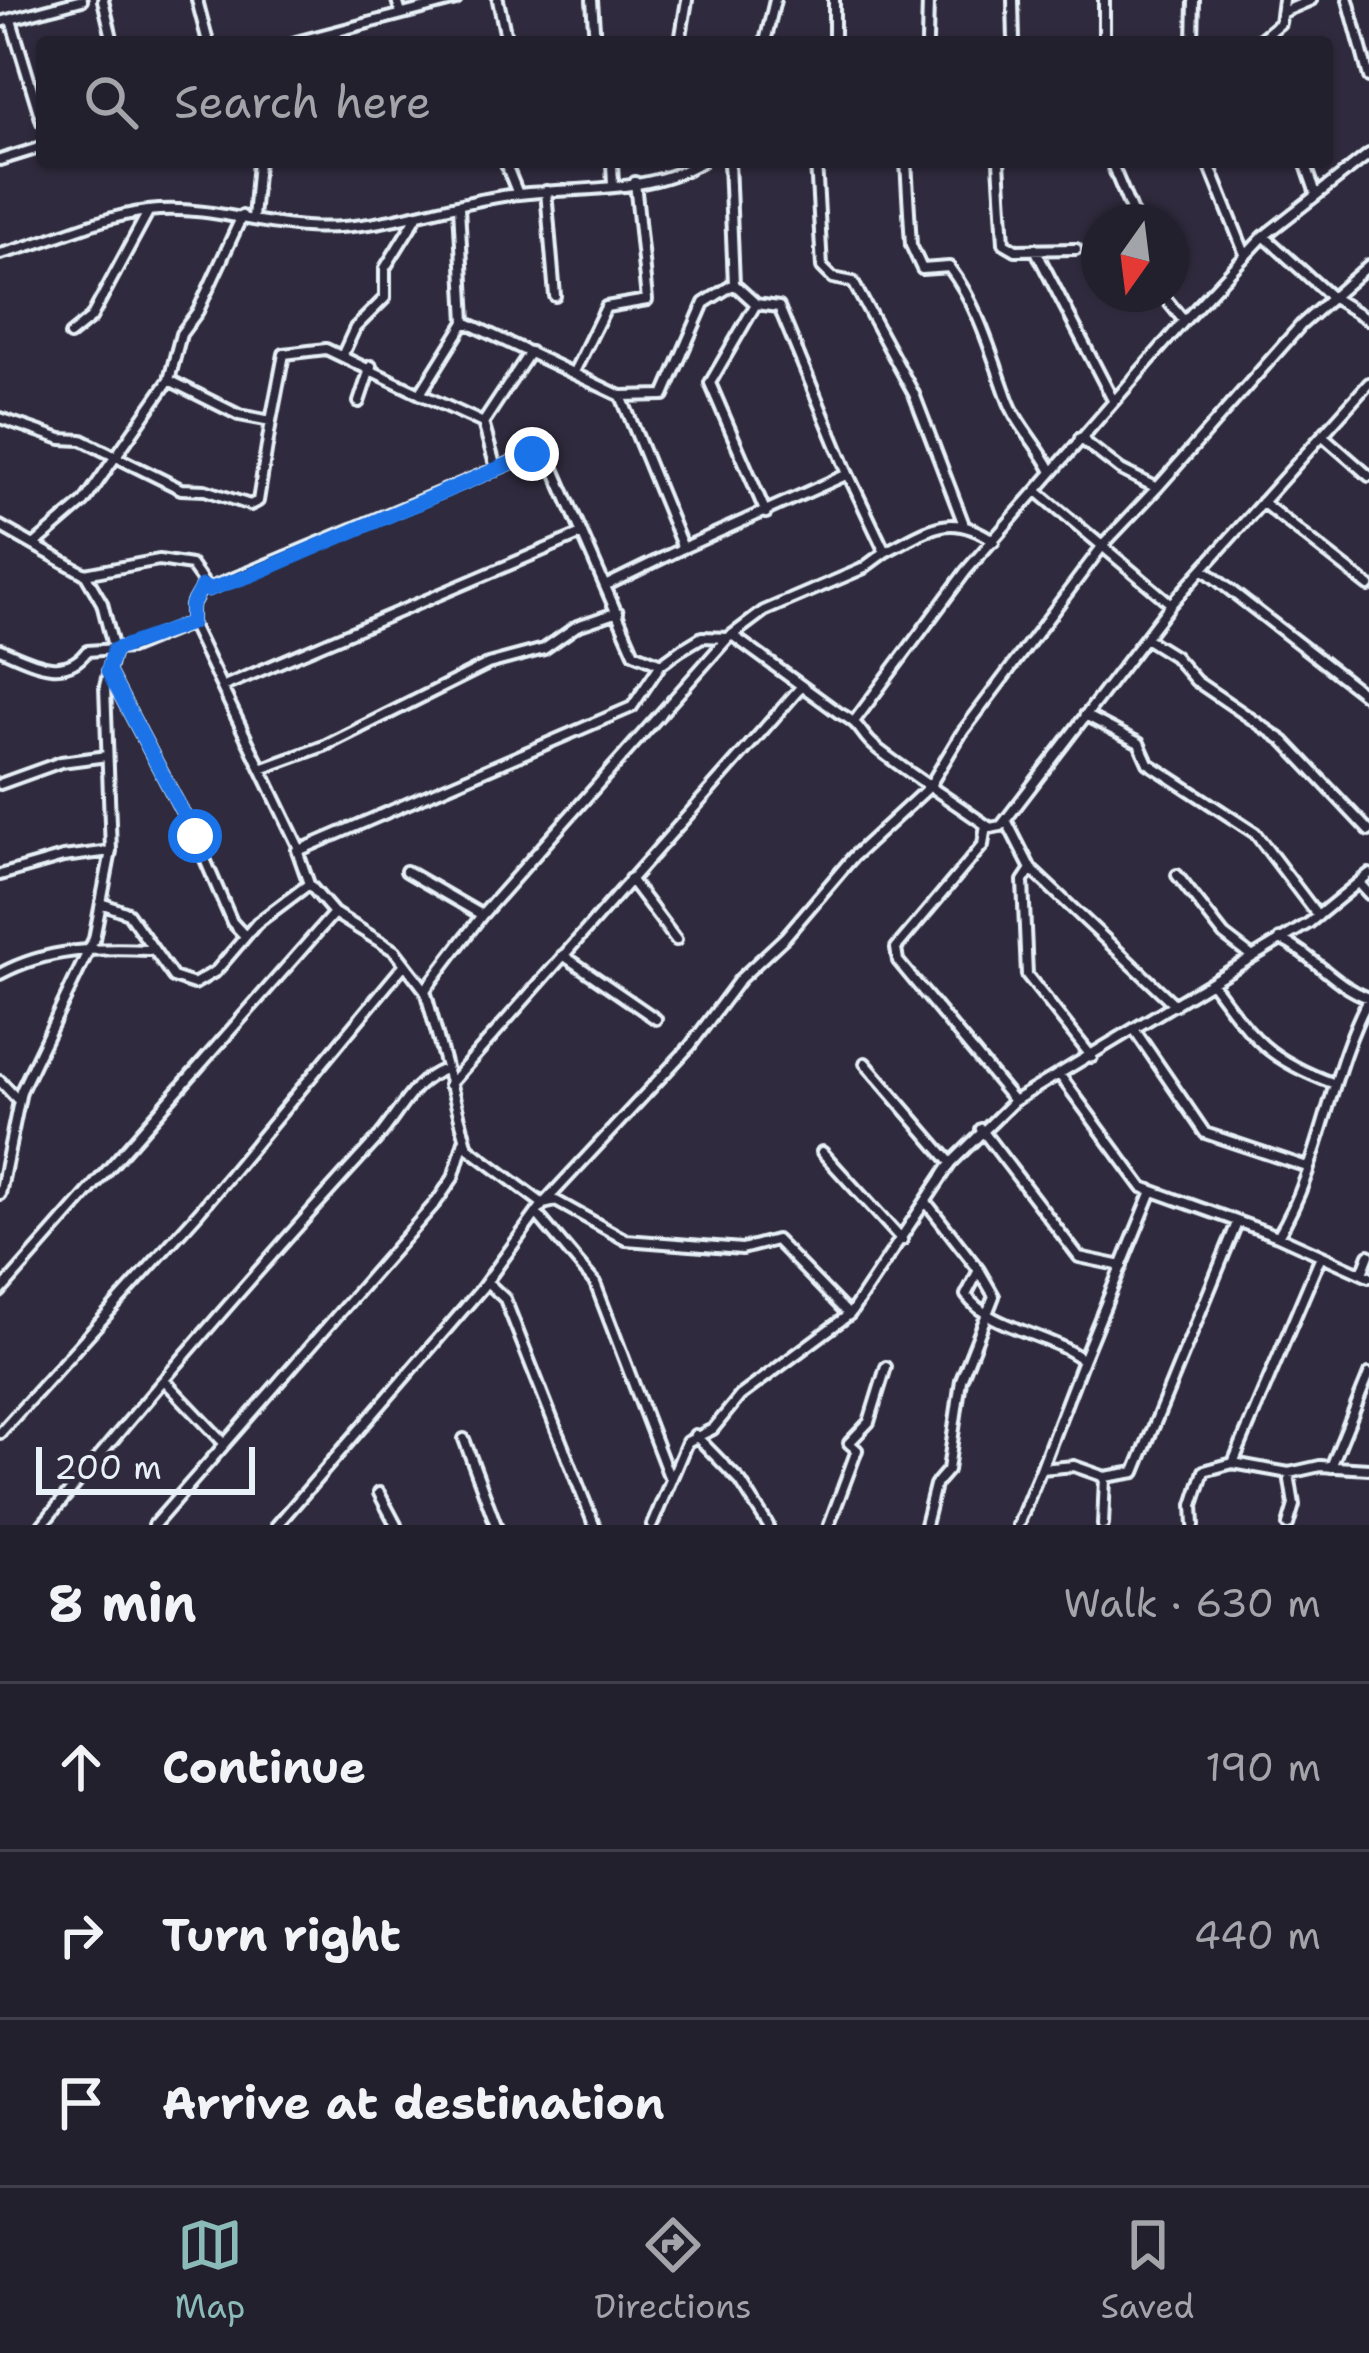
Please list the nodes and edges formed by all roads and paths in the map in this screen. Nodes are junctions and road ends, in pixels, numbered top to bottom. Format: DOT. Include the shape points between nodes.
graph roads {
  1 [pos="82,0"];
  2 [pos="103,0"];
  3 [pos="197,0"];
  4 [pos="397,0"];
  5 [pos="456,0"];
  6 [pos="498,0"];
  7 [pos="592,0"];
  8 [pos="688,0"];
  9 [pos="776,0"];
  10 [pos="834,0"];
  11 [pos="928,0"];
  12 [pos="1013,0"];
  13 [pos="1105,0"];
  14 [pos="1193,0"];
  15 [pos="1282,0"];
  16 [pos="1312,0"];
  17 [pos="1348,0"];
  18 [pos="45,5"];
  19 [pos="1283,12"];
  20 [pos="401,14"];
  21 [pos="5,21"];
  22 [pos="112,36"];
  23 [pos="206,36"];
  24 [pos="318,36"];
  25 [pos="506,36"];
  26 [pos="595,36"];
  27 [pos="681,36"];
  28 [pos="767,36"];
  29 [pos="834,36"];
  30 [pos="927,36"];
  31 [pos="1014,36"];
  32 [pos="1104,36"];
  33 [pos="1193,36"];
  34 [pos="1266,36"];
  35 [pos="1369,77"];
  36 [pos="36,106"];
  37 [pos="36,149"];
  38 [pos="1369,154"];
  39 [pos="0,160"];
  40 [pos="258,168"];
  41 [pos="507,168"];
  42 [pos="612,168"];
  43 [pos="690,168"];
  44 [pos="729,168"];
  45 [pos="816,168"];
  46 [pos="906,168"];
  47 [pos="999,168"];
  48 [pos="1114,168"];
  49 [pos="1210,168"];
  50 [pos="1307,168"];
  51 [pos="635,182"];
  52 [pos="613,186"];
  53 [pos="546,191"];
  54 [pos="518,194"];
  55 [pos="1316,194"];
  56 [pos="1128,204"];
  57 [pos="459,206"];
  58 [pos="148,211"];
  59 [pos="242,216"];
  60 [pos="254,218"];
  61 [pos="416,218"];
  62 [pos="1264,236"];
  63 [pos="1076,248"];
  64 [pos="1035,249"];
  65 [pos="0,254"];
  66 [pos="1245,254"];
  67 [pos="1369,265"];
  68 [pos="734,284"];
  69 [pos="555,296"];
  70 [pos="1330,296"];
  71 [pos="756,304"];
  72 [pos="1177,312"];
  73 [pos="1369,320"];
  74 [pos="1184,321"];
  75 [pos="465,322"];
  76 [pos="70,335"];
  77 [pos="530,352"];
  78 [pos="343,354"];
  79 [pos="370,366"];
  80 [pos="574,373"];
  81 [pos="169,380"];
  82 [pos="1369,383"];
  83 [pos="420,394"];
  84 [pos="621,396"];
  85 [pos="1113,400"];
  86 [pos="359,402"];
  87 [pos="0,418"];
  88 [pos="271,421"];
  89 [pos="483,423"];
  90 [pos="1322,436"];
  91 [pos="1080,438"];
  92 [pos="117,456"];
  93 [pos="496,468"];
  94 [pos="1052,471"];
  95 [pos="848,474"];
  96 [pos="1369,476"];
  97 [pos="1157,488"];
  98 [pos="1037,492"];
  99 [pos="1262,502"];
  100 [pos="766,513"];
  101 [pos="963,522"];
  102 [pos="0,526"];
  103 [pos="579,535"];
  104 [pos="994,542"];
  105 [pos="34,544"];
  106 [pos="1104,544"];
  107 [pos="683,548"];
  108 [pos="885,552"];
  109 [pos="1202,569"];
  110 [pos="85,574"];
  111 [pos="608,585"];
  112 [pos="202,586"];
  113 [pos="1369,586"];
  114 [pos="1171,604"];
  115 [pos="618,612"];
  116 [pos="191,623"];
  117 [pos="730,637"];
  118 [pos="1145,638"];
  119 [pos="0,649"];
  120 [pos="114,650"];
  121 [pos="661,664"];
  122 [pos="108,671"];
  123 [pos="802,686"];
  124 [pos="222,687"];
  125 [pos="1369,698"];
  126 [pos="1084,715"];
  127 [pos="856,719"];
  128 [pos="106,756"];
  129 [pos="261,769"];
  130 [pos="0,784"];
  131 [pos="929,787"];
  132 [pos="1006,820"];
  133 [pos="986,825"];
  134 [pos="1369,831"];
  135 [pos="297,850"];
  136 [pos="111,851"];
  137 [pos="1031,869"];
  138 [pos="406,871"];
  139 [pos="1369,874"];
  140 [pos="0,875"];
  141 [pos="1177,875"];
  142 [pos="630,879"];
  143 [pos="1359,883"];
  144 [pos="309,884"];
  145 [pos="1369,894"];
  146 [pos="101,903"];
  147 [pos="334,913"];
  148 [pos="482,915"];
  149 [pos="1318,916"];
  150 [pos="244,936"];
  151 [pos="1280,939"];
  152 [pos="676,940"];
  153 [pos="92,948"];
  154 [pos="151,950"];
  155 [pos="562,956"];
  156 [pos="1250,956"];
  157 [pos="404,964"];
  158 [pos="0,974"];
  159 [pos="1211,982"];
  160 [pos="424,990"];
  161 [pos="1174,1005"];
  162 [pos="656,1019"];
  163 [pos="1136,1032"];
  164 [pos="1092,1057"];
  165 [pos="865,1063"];
  166 [pos="445,1069"];
  167 [pos="1059,1074"];
  168 [pos="0,1081"];
  169 [pos="1335,1084"];
  170 [pos="449,1085"];
  171 [pos="19,1101"];
  172 [pos="1014,1101"];
  173 [pos="981,1129"];
  174 [pos="466,1136"];
  175 [pos="822,1152"];
  176 [pos="4,1158"];
  177 [pos="951,1162"];
  178 [pos="1307,1167"];
  179 [pos="1152,1191"];
  180 [pos="0,1194"];
  181 [pos="926,1202"];
  182 [pos="540,1209"];
  183 [pos="1237,1223"];
  184 [pos="1279,1236"];
  185 [pos="902,1240"];
  186 [pos="1369,1255"];
  187 [pos="1320,1258"];
  188 [pos="1122,1265"];
  189 [pos="979,1270"];
  190 [pos="1365,1275"];
  191 [pos="487,1282"];
  192 [pos="0,1292"];
  193 [pos="849,1315"];
  194 [pos="989,1317"];
  195 [pos="1083,1360"];
  196 [pos="886,1367"];
  197 [pos="1369,1374"];
  198 [pos="164,1380"];
  199 [pos="0,1433"];
  200 [pos="464,1439"];
  201 [pos="691,1439"];
  202 [pos="225,1444"];
  203 [pos="658,1445"];
  204 [pos="1233,1463"];
  205 [pos="1330,1467"];
  206 [pos="1041,1469"];
  207 [pos="1369,1469"];
  208 [pos="1289,1473"];
  209 [pos="669,1476"];
  210 [pos="1105,1477"];
  211 [pos="379,1493"];
  212 [pos="654,1524"];
  213 [pos="42,1525"];
  214 [pos="154,1525"];
  215 [pos="277,1525"];
  216 [pos="396,1525"];
  217 [pos="496,1525"];
  218 [pos="594,1525"];
  219 [pos="768,1525"];
  220 [pos="829,1525"];
  221 [pos="925,1525"];
  222 [pos="1018,1525"];
  223 [pos="1103,1525"];
  224 [pos="1194,1525"];
  225 [pos="1288,1525"];
  1 -- 18 [label="street"];
  2 -- 22 [label="street"];
  3 -- 23 [label="street"];
  4 -- 20 [label="street"];
  5 -- 20 [label="street"];
  6 -- 25 [label="street"];
  7 -- 26 [label="street"];
  8 -- 27 [label="street"];
  9 -- 28 [label="street"];
  10 -- 29 [label="street"];
  11 -- 30 [label="street"];
  12 -- 31 [label="street"];
  13 -- 32 [label="street"];
  14 -- 33 [label="street"];
  15 -- 19 [label="street"];
  16 -- 19 [label="street"];
  17 -- 35 [label="street"];
  18 -- 21 [label="street"];
  19 -- 34 [label="street"];
  20 -- 24 [label="street"];
  21 -- 36 [label="street"];
  37 -- 39 [label="street"];
  38 -- 55 [label="street"];
  40 -- 60 [label="street"];
  41 -- 54 [label="street"];
  42 -- 52 [label="street"];
  43 -- 51 [label="street"];
  44 -- 68 [label="street"];
  45 -- 101 [label="street" via="822,267 854,282 914,394"];
  46 -- 94 [label="street" via="911,245 922,269 950,267 962,283 1007,399"];
  47 -- 64 [label="street" via="1004,243"];
  48 -- 56 [label="street"];
  49 -- 66 [label="street"];
  50 -- 55 [label="street"];
  51 -- 52 [label="street"];
  51 -- 80 [label="street" via="647,300 607,308"];
  52 -- 53 [label="street"];
  53 -- 54 [label="street"];
  53 -- 69 [label="street"];
  54 -- 57 [label="street"];
  55 -- 62 [label="street"];
  57 -- 61 [label="street"];
  57 -- 75 [label="street"];
  58 -- 59 [label="street"];
  58 -- 65 [label="street"];
  58 -- 76 [label="street" via="91,318"];
  59 -- 60 [label="street"];
  59 -- 81 [label="street" via="182,334"];
  60 -- 61 [label="street" via="358,228"];
  61 -- 78 [label="street" via="385,268 385,298"];
  62 -- 66 [label="street"];
  62 -- 70 [label="street"];
  63 -- 64 [label="street"];
  64 -- 85 [label="street"];
  66 -- 74 [label="street"];
  67 -- 70 [label="street"];
  68 -- 71 [label="street"];
  68 -- 84 [label="street" via="704,303 664,395"];
  70 -- 73 [label="street"];
  70 -- 97 [label="street"];
  71 -- 95 [label="street" via="779,307"];
  71 -- 100 [label="street" via="710,383"];
  72 -- 74 [label="street"];
  74 -- 85 [label="street"];
  75 -- 77 [label="street"];
  75 -- 83 [label="street"];
  77 -- 80 [label="street"];
  77 -- 89 [label="street"];
  78 -- 79 [label="street"];
  78 -- 88 [label="street" via="284,354"];
  79 -- 83 [label="street"];
  79 -- 86 [label="street"];
  80 -- 84 [label="street"];
  81 -- 88 [label="street" via="239,415"];
  81 -- 92 [label="street"];
  82 -- 90 [label="street"];
  83 -- 89 [label="street"];
  84 -- 107 [label="street"];
  85 -- 91 [label="street"];
  87 -- 92 [label="street"];
  88 -- 92 [label="street" via="264,483 250,505 181,489"];
  89 -- 93 [label="street"];
  90 -- 96 [label="street"];
  90 -- 99 [label="street"];
  91 -- 94 [label="street"];
  91 -- 97 [label="street"];
  92 -- 105 [label="street" via="84,502"];
  93 -- 103 [label="street" via="529,454 546,458"];
  93 -- 112 [label="street" via="249,576"];
  94 -- 98 [label="street"];
  95 -- 100 [label="street"];
  95 -- 108 [label="street"];
  97 -- 106 [label="street"];
  98 -- 104 [label="street"];
  98 -- 106 [label="street"];
  99 -- 109 [label="street"];
  99 -- 113 [label="street"];
  100 -- 107 [label="street"];
  101 -- 104 [label="street"];
  101 -- 108 [label="street"];
  102 -- 105 [label="street"];
  103 -- 111 [label="street"];
  103 -- 124 [label="street"];
  104 -- 127 [label="street"];
  105 -- 110 [label="street"];
  106 -- 114 [label="street"];
  106 -- 131 [label="street"];
  107 -- 111 [label="street"];
  108 -- 117 [label="street" via="764,611"];
  109 -- 114 [label="street"];
  109 -- 125 [label="street"];
  110 -- 112 [label="street" via="163,560 190,565"];
  110 -- 120 [label="street"];
  111 -- 115 [label="street"];
  112 -- 116 [label="street"];
  114 -- 118 [label="street"];
  115 -- 121 [label="street" via="634,653"];
  115 -- 129 [label="street"];
  116 -- 120 [label="street"];
  116 -- 124 [label="street"];
  117 -- 121 [label="street" via="702,638"];
  117 -- 123 [label="street"];
  117 -- 148 [label="street"];
  118 -- 126 [label="street"];
  118 -- 134 [label="street" via="1284,741"];
  119 -- 120 [label="street" via="55,669 78,663 87,651"];
  120 -- 122 [label="street"];
  121 -- 135 [label="street" via="632,707"];
  122 -- 128 [label="street"];
  122 -- 150 [label="street"];
  123 -- 127 [label="street"];
  123 -- 142 [label="street"];
  124 -- 129 [label="street"];
  126 -- 132 [label="street"];
  126 -- 149 [label="street" via="1139,743 1148,763 1256,833"];
  127 -- 131 [label="street" via="873,746"];
  128 -- 130 [label="street"];
  128 -- 136 [label="street"];
  129 -- 135 [label="street"];
  131 -- 133 [label="street"];
  131 -- 182 [label="street" via="740,979"];
  132 -- 133 [label="street"];
  132 -- 137 [label="street"];
  133 -- 172 [label="street" via="983,845 896,948 898,961"];
  135 -- 144 [label="street"];
  136 -- 140 [label="street"];
  136 -- 146 [label="street"];
  137 -- 161 [label="street"];
  137 -- 164 [label="street" via="1022,895 1027,975"];
  138 -- 148 [label="street"];
  139 -- 143 [label="street"];
  141 -- 156 [label="street"];
  142 -- 152 [label="street"];
  142 -- 155 [label="street"];
  143 -- 145 [label="street"];
  143 -- 149 [label="street"];
  144 -- 147 [label="street"];
  144 -- 150 [label="street"];
  146 -- 153 [label="street"];
  146 -- 154 [label="street" via="128,913"];
  147 -- 157 [label="street"];
  147 -- 192 [label="street"];
  148 -- 160 [label="street"];
  149 -- 151 [label="street"];
  150 -- 154 [label="street" via="199,983 181,984"];
  151 -- 156 [label="street"];
  151 -- 169 [label="street" via="1344,989 1369,998"];
  153 -- 154 [label="street"];
  153 -- 158 [label="street" via="31,957"];
  153 -- 171 [label="street"];
  155 -- 162 [label="street"];
  155 -- 170 [label="street"];
  156 -- 159 [label="street"];
  157 -- 160 [label="street"];
  157 -- 199 [label="street" via="199,1212"];
  159 -- 161 [label="street"];
  159 -- 169 [label="street" via="1250,1037 1293,1069"];
  160 -- 166 [label="street"];
  161 -- 163 [label="street"];
  163 -- 164 [label="street"];
  163 -- 178 [label="street" via="1205,1133"];
  164 -- 167 [label="street"];
  165 -- 177 [label="street"];
  166 -- 170 [label="street"];
  166 -- 198 [label="street" via="400,1106"];
  167 -- 172 [label="street"];
  167 -- 179 [label="street" via="1090,1123"];
  168 -- 171 [label="street"];
  169 -- 178 [label="street"];
  170 -- 174 [label="street"];
  171 -- 176 [label="street"];
  172 -- 173 [label="street"];
  173 -- 177 [label="street"];
  173 -- 188 [label="street" via="1079,1257"];
  174 -- 182 [label="street" via="468,1148"];
  174 -- 202 [label="street" via="437,1201"];
  175 -- 185 [label="street"];
  176 -- 180 [label="street"];
  177 -- 181 [label="street"];
  178 -- 184 [label="street"];
  179 -- 183 [label="street"];
  179 -- 188 [label="street"];
  181 -- 185 [label="street"];
  181 -- 189 [label="street"];
  182 -- 191 [label="street"];
  182 -- 193 [label="street" via="556,1201 626,1240 742,1249 776,1240"];
  182 -- 203 [label="street" via="596,1283"];
  183 -- 184 [label="street"];
  183 -- 210 [label="street" via="1135,1472"];
  184 -- 187 [label="street"];
  185 -- 193 [label="street"];
  186 -- 190 [label="street"];
  187 -- 190 [label="street"];
  187 -- 204 [label="street"];
  188 -- 195 [label="street"];
  189 -- 194 [label="street" via="994,1296"];
  189 -- 194 [label="street" via="966,1294"];
  191 -- 215 [label="street"];
  191 -- 218 [label="street" via="505,1299"];
  193 -- 201 [label="street"];
  194 -- 195 [label="street" via="1054,1339"];
  194 -- 221 [label="street" via="961,1380 948,1470 935,1485"];
  195 -- 206 [label="street"];
  196 -- 220 [label="street" via="869,1422 849,1443 856,1450"];
  197 -- 205 [label="street"];
  198 -- 202 [label="street"];
  198 -- 213 [label="street"];
  200 -- 217 [label="street"];
  201 -- 203 [label="street" via="671,1456"];
  201 -- 209 [label="street"];
  201 -- 219 [label="street" via="741,1482"];
  202 -- 214 [label="street"];
  203 -- 209 [label="street"];
  204 -- 208 [label="street"];
  204 -- 224 [label="street" via="1204,1471"];
  205 -- 207 [label="street"];
  205 -- 208 [label="street"];
  206 -- 210 [label="street" via="1074,1466"];
  206 -- 222 [label="street"];
  208 -- 225 [label="street"];
  209 -- 212 [label="street"];
  210 -- 223 [label="street"];
  211 -- 216 [label="street"];
}
